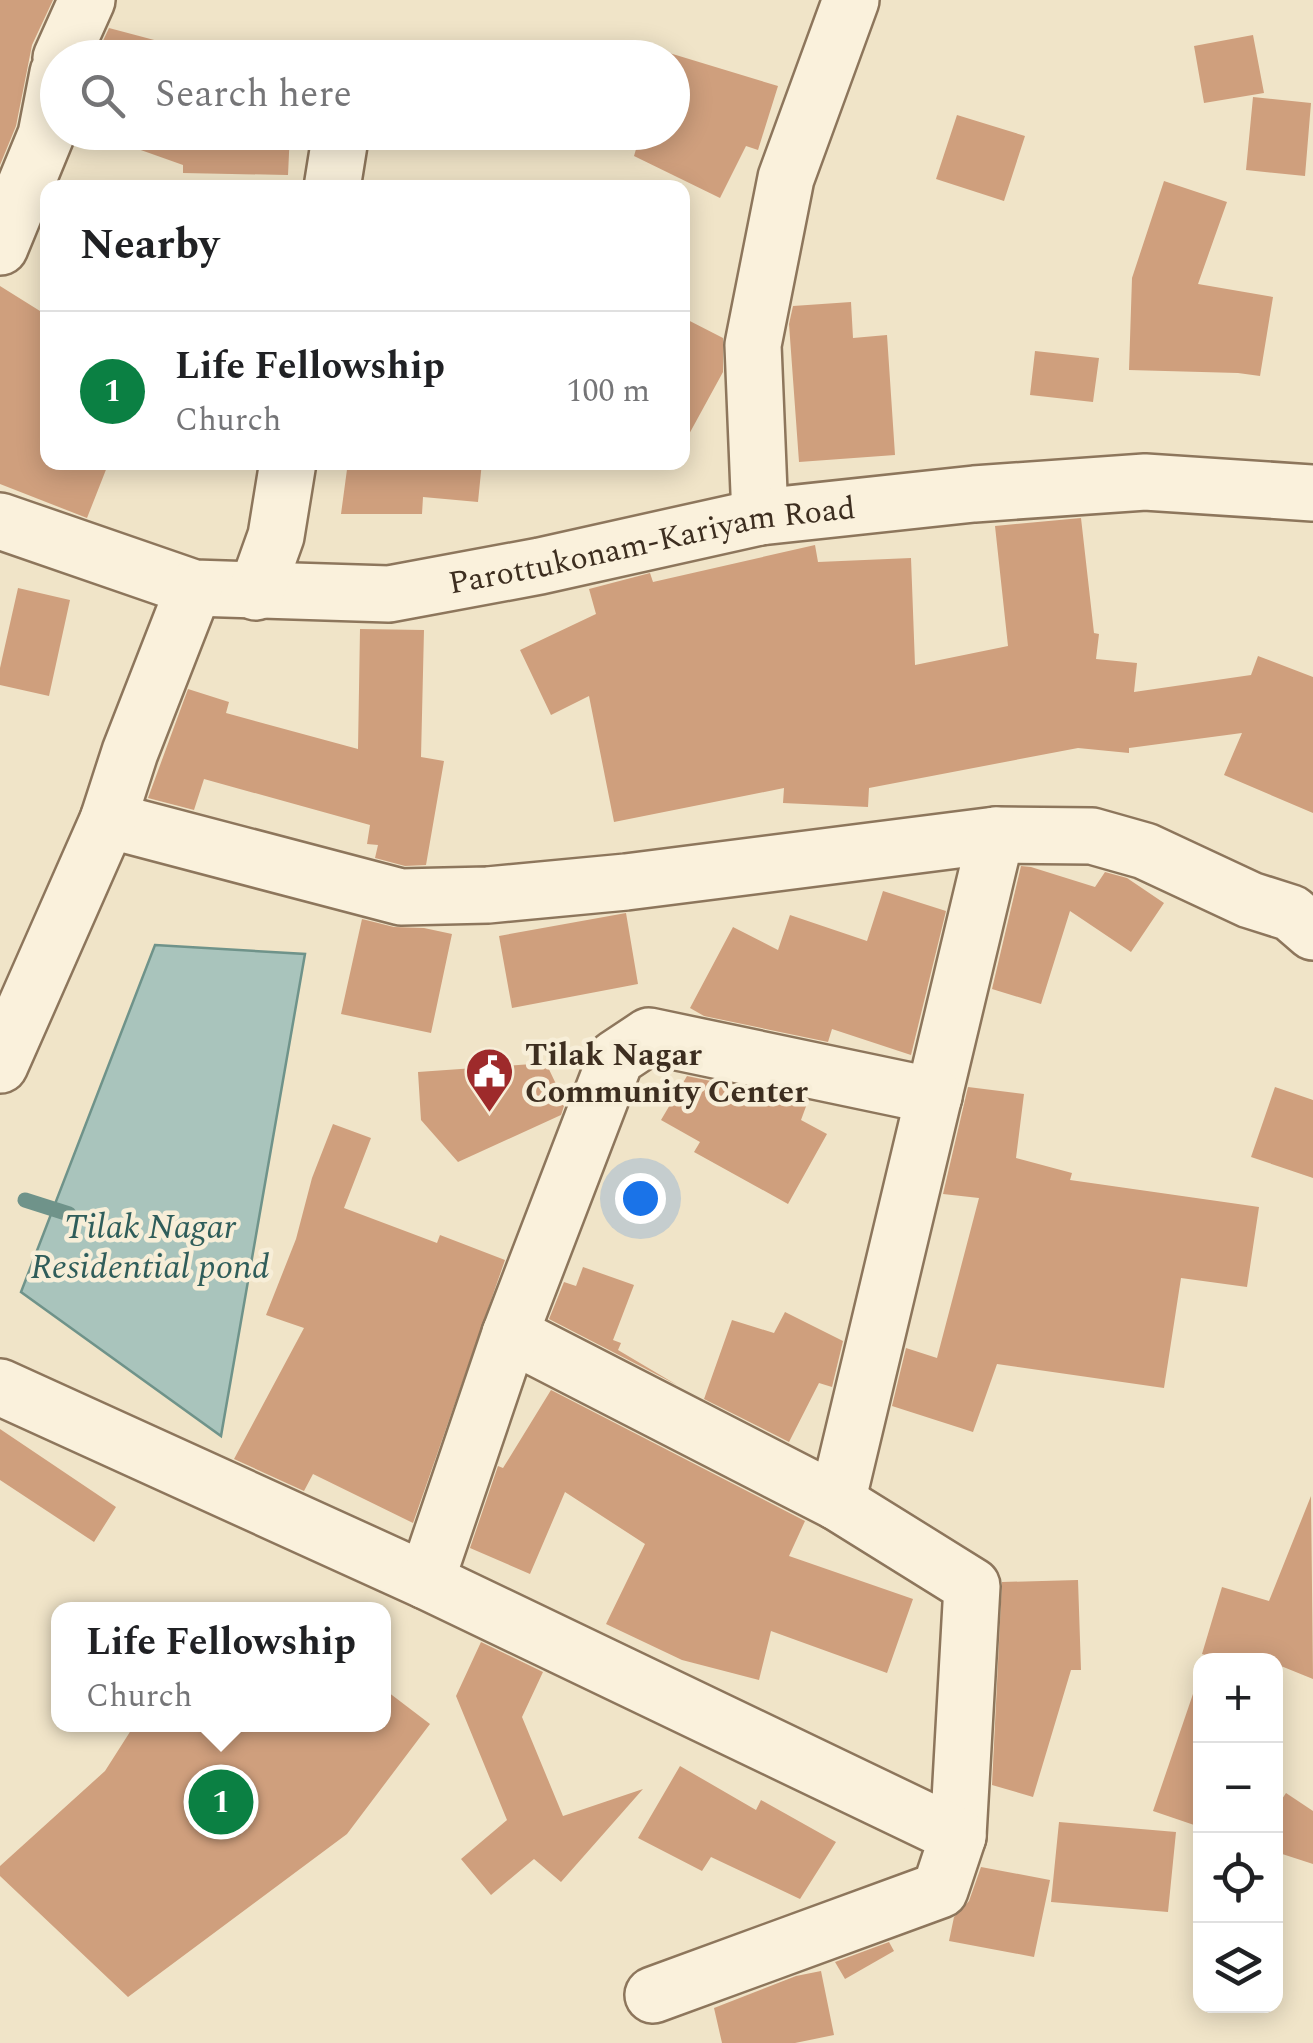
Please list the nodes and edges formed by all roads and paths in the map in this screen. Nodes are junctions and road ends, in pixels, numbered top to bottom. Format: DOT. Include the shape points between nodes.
graph roads {
  1 [pos="87,0"];
  2 [pos="851,0"];
  3 [pos="69,40"];
  4 [pos="40,150"];
  5 [pos="338,150"];
  6 [pos="333,180"];
  7 [pos="0,247"];
  8 [pos="287,470"];
  9 [pos="1313,493"];
  10 [pos="760,517"];
  11 [pos="0,521"];
  12 [pos="194,588"];
  13 [pos="256,592"];
  14 [pos="108,820"];
  15 [pos="996,834"];
  16 [pos="1306,906"];
  17 [pos="0,1065"];
  18 [pos="934,1096"];
  19 [pos="510,1334"];
  20 [pos="0,1388"];
  21 [pos="837,1502"];
  22 [pos="426,1581"];
  23 [pos="958,1836"];
  24 [pos="653,1995"];
  1 -- 3 [label="street"];
  2 -- 10 [label="street" via="786,178 753,346"];
  4 -- 7 [label="street"];
  5 -- 6 [label="street"];
  8 -- 13 [label="street" via="276,536"];
  9 -- 10 [label="street, Parottukonam-Kariyam Road" via="1145,482"];
  10 -- 13 [label="street, Parottukonam-Kariyam Road" via="389,594"];
  11 -- 12 [label="street, Parottukonam-Kariyam Road"];
  12 -- 13 [label="street, Parottukonam-Kariyam Road"];
  12 -- 14 [label="street"];
  14 -- 15 [label="street" via="401,896 626,882"];
  14 -- 17 [label="street"];
  15 -- 16 [label="street" via="1092,836 1145,851 1250,900"];
  15 -- 18 [label="street"];
  18 -- 19 [label="street" via="649,1036 616,1058"];
  18 -- 21 [label="street"];
  19 -- 21 [label="street"];
  19 -- 22 [label="street"];
  20 -- 22 [label="street"];
  21 -- 23 [label="street" via="972,1586"];
  22 -- 23 [label="street"];
  23 -- 24 [label="street" via="940,1890"];
}
